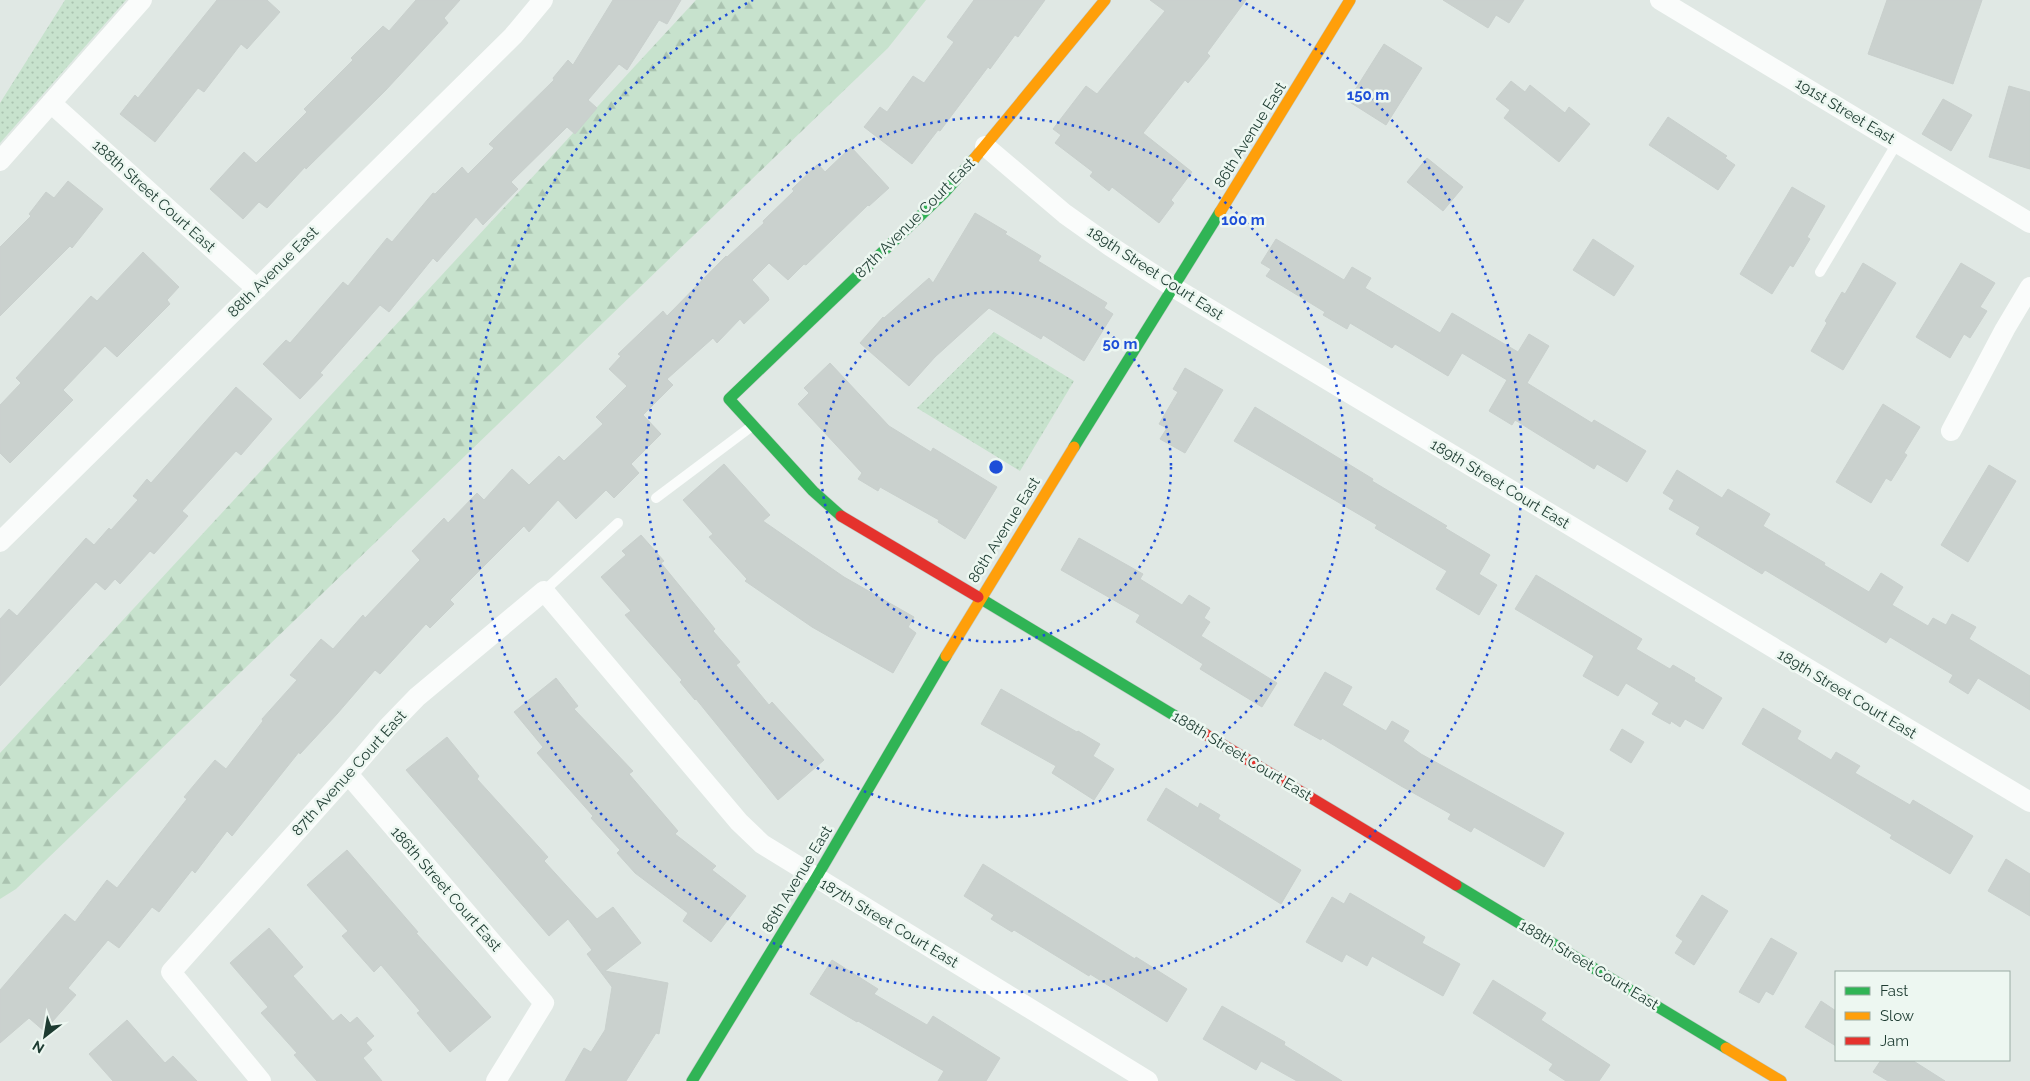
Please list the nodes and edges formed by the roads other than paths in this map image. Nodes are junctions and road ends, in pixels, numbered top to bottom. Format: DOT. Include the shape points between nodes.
graph roads {
  1 [pos="142,0"];
  2 [pos="543,0"];
  3 [pos="1105,0"];
  4 [pos="1350,0"];
  5 [pos="1660,0"];
  6 [pos="50,104"];
  7 [pos="1897,143"];
  8 [pos="985,146"];
  9 [pos="0,161"];
  10 [pos="2030,223"];
  11 [pos="1820,272"];
  12 [pos="1173,286"];
  13 [pos="2030,287"];
  14 [pos="256,289"];
  15 [pos="729,399"];
  16 [pos="753,425"];
  17 [pos="1951,431"];
  18 [pos="656,498"];
  19 [pos="618,523"];
  20 [pos="0,542"];
  21 [pos="544,592"];
  22 [pos="980,598"];
  23 [pos="348,774"];
  24 [pos="2030,802"];
  25 [pos="816,878"];
  26 [pos="261,1081"];
  27 [pos="496,1081"];
  28 [pos="692,1081"];
  29 [pos="1148,1081"];
  30 [pos="1781,1081"];
  1 -- 6 [label="street"];
  2 -- 14 [label="street, 88th Avenue East" via="513,36"];
  3 -- 8 [label="street, 87th Avenue Court East"];
  4 -- 12 [label="street, 86th Avenue East"];
  5 -- 7 [label="street, 191st Street East"];
  6 -- 9 [label="street"];
  6 -- 14 [label="street, 188th Street Court East"];
  7 -- 10 [label="street, 191st Street East"];
  7 -- 11 [label="lane"];
  8 -- 12 [label="street, 189th Street Court East" via="1065,214"];
  8 -- 15 [label="street, 87th Avenue Court East" via="930,206"];
  12 -- 22 [label="street, 86th Avenue East"];
  12 -- 24 [label="street, 189th Street Court East"];
  13 -- 17 [label="street" via="2004,329"];
  14 -- 20 [label="street, 88th Avenue East"];
  15 -- 16 [label="street, 188th Street Court East"];
  16 -- 18 [label="lane"];
  16 -- 22 [label="street, 188th Street Court East" via="813,491 844,518"];
  19 -- 21 [label="lane"];
  21 -- 23 [label="street, 87th Avenue Court East" via="417,697"];
  21 -- 25 [label="street, 187th Street Court East" via="739,822 762,844"];
  22 -- 25 [label="street, 86th Avenue East"];
  22 -- 30 [label="street, 188th Street Court East"];
  23 -- 26 [label="street, 87th Avenue Court East" via="171,972"];
  23 -- 27 [label="street, 186th Street Court East" via="544,1003"];
  25 -- 28 [label="street, 86th Avenue East"];
  25 -- 29 [label="street, 187th Street Court East"];
}
